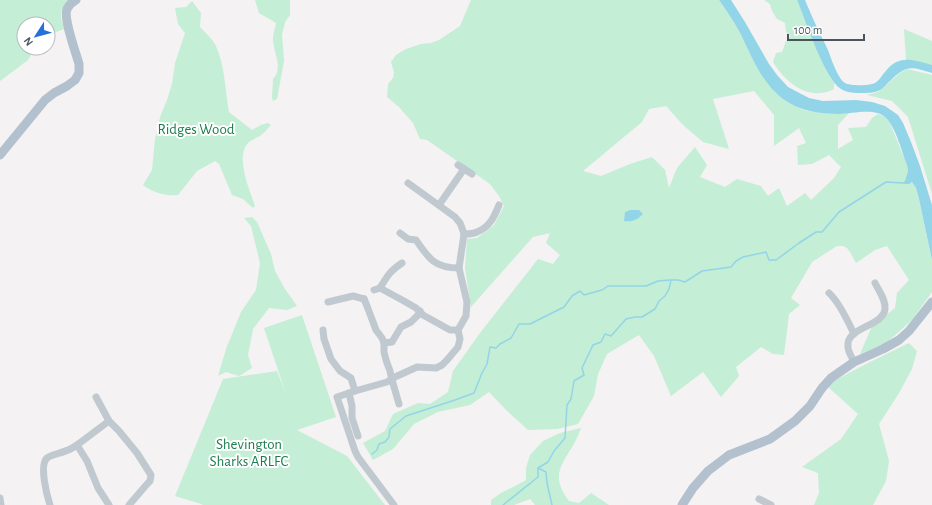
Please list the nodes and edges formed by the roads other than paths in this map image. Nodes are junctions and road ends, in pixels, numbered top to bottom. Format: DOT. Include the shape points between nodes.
graph roads {
  1 [pos="76,0"];
  2 [pos="0,154"];
  3 [pos="472,174"];
  4 [pos="408,183"];
  5 [pos="439,205"];
  6 [pos="499,206"];
  7 [pos="400,233"];
  8 [pos="464,234"];
  9 [pos="402,263"];
  10 [pos="459,268"];
  11 [pos="875,283"];
  12 [pos="829,293"];
  13 [pos="328,302"];
  14 [pos="932,302"];
  15 [pos="420,312"];
  16 [pos="323,330"];
  17 [pos="458,330"];
  18 [pos="854,334"];
  19 [pos="384,343"];
  20 [pos="854,362"];
  21 [pos="392,380"];
  22 [pos="352,392"];
  23 [pos="96,397"];
  24 [pos="399,404"];
  25 [pos="109,421"];
  26 [pos="358,436"];
  27 [pos="77,445"];
  28 [pos="0,498"];
  29 [pos="759,499"];
  30 [pos="1,505"];
  31 [pos="50,505"];
  32 [pos="109,505"];
  33 [pos="129,505"];
  34 [pos="394,505"];
  35 [pos="682,505"];
  36 [pos="771,505"];
  1 -- 2 [label="main road" via="69,5 66,15 79,64 77,76 71,84 45,100"];
  3 -- 5 [label="street" via="461,167"];
  4 -- 5 [label="street"];
  5 -- 8 [label="street" via="455,217"];
  6 -- 8 [label="street" via="491,222 476,232"];
  7 -- 10 [label="street" via="408,239 416,240 419,251 438,265"];
  8 -- 10 [label="street"];
  9 -- 15 [label="street" via="388,274 377,289 404,301"];
  10 -- 17 [label="street" via="468,302 466,316"];
  11 -- 18 [label="street" via="884,301 884,314"];
  12 -- 18 [label="street"];
  13 -- 19 [label="street" via="354,296 366,297 376,330"];
  14 -- 20 [label="main road" via="899,340"];
  15 -- 17 [label="street" via="450,330"];
  15 -- 19 [label="street" via="411,322 401,327 392,342"];
  16 -- 22 [label="street" via="331,359 339,373 350,378"];
  17 -- 21 [label="street" via="458,347 442,365 436,368 417,367"];
  18 -- 20 [label="street" via="848,340 848,347"];
  19 -- 21 [label="street"];
  20 -- 35 [label="main road" via="826,383 810,406 795,421 770,438 729,455 708,471"];
  21 -- 22 [label="street"];
  21 -- 24 [label="street"];
  22 -- 26 [label="street" via="352,418"];
  22 -- 34 [label="street" via="337,397 355,451"];
  23 -- 25 [label="street"];
  25 -- 27 [label="street"];
  25 -- 33 [label="street" via="137,453 151,476 150,481"];
  27 -- 31 [label="street" via="50,456 45,461 44,477"];
  27 -- 32 [label="street"];
  28 -- 30 [label="street"];
  29 -- 36 [label="street"];
}
